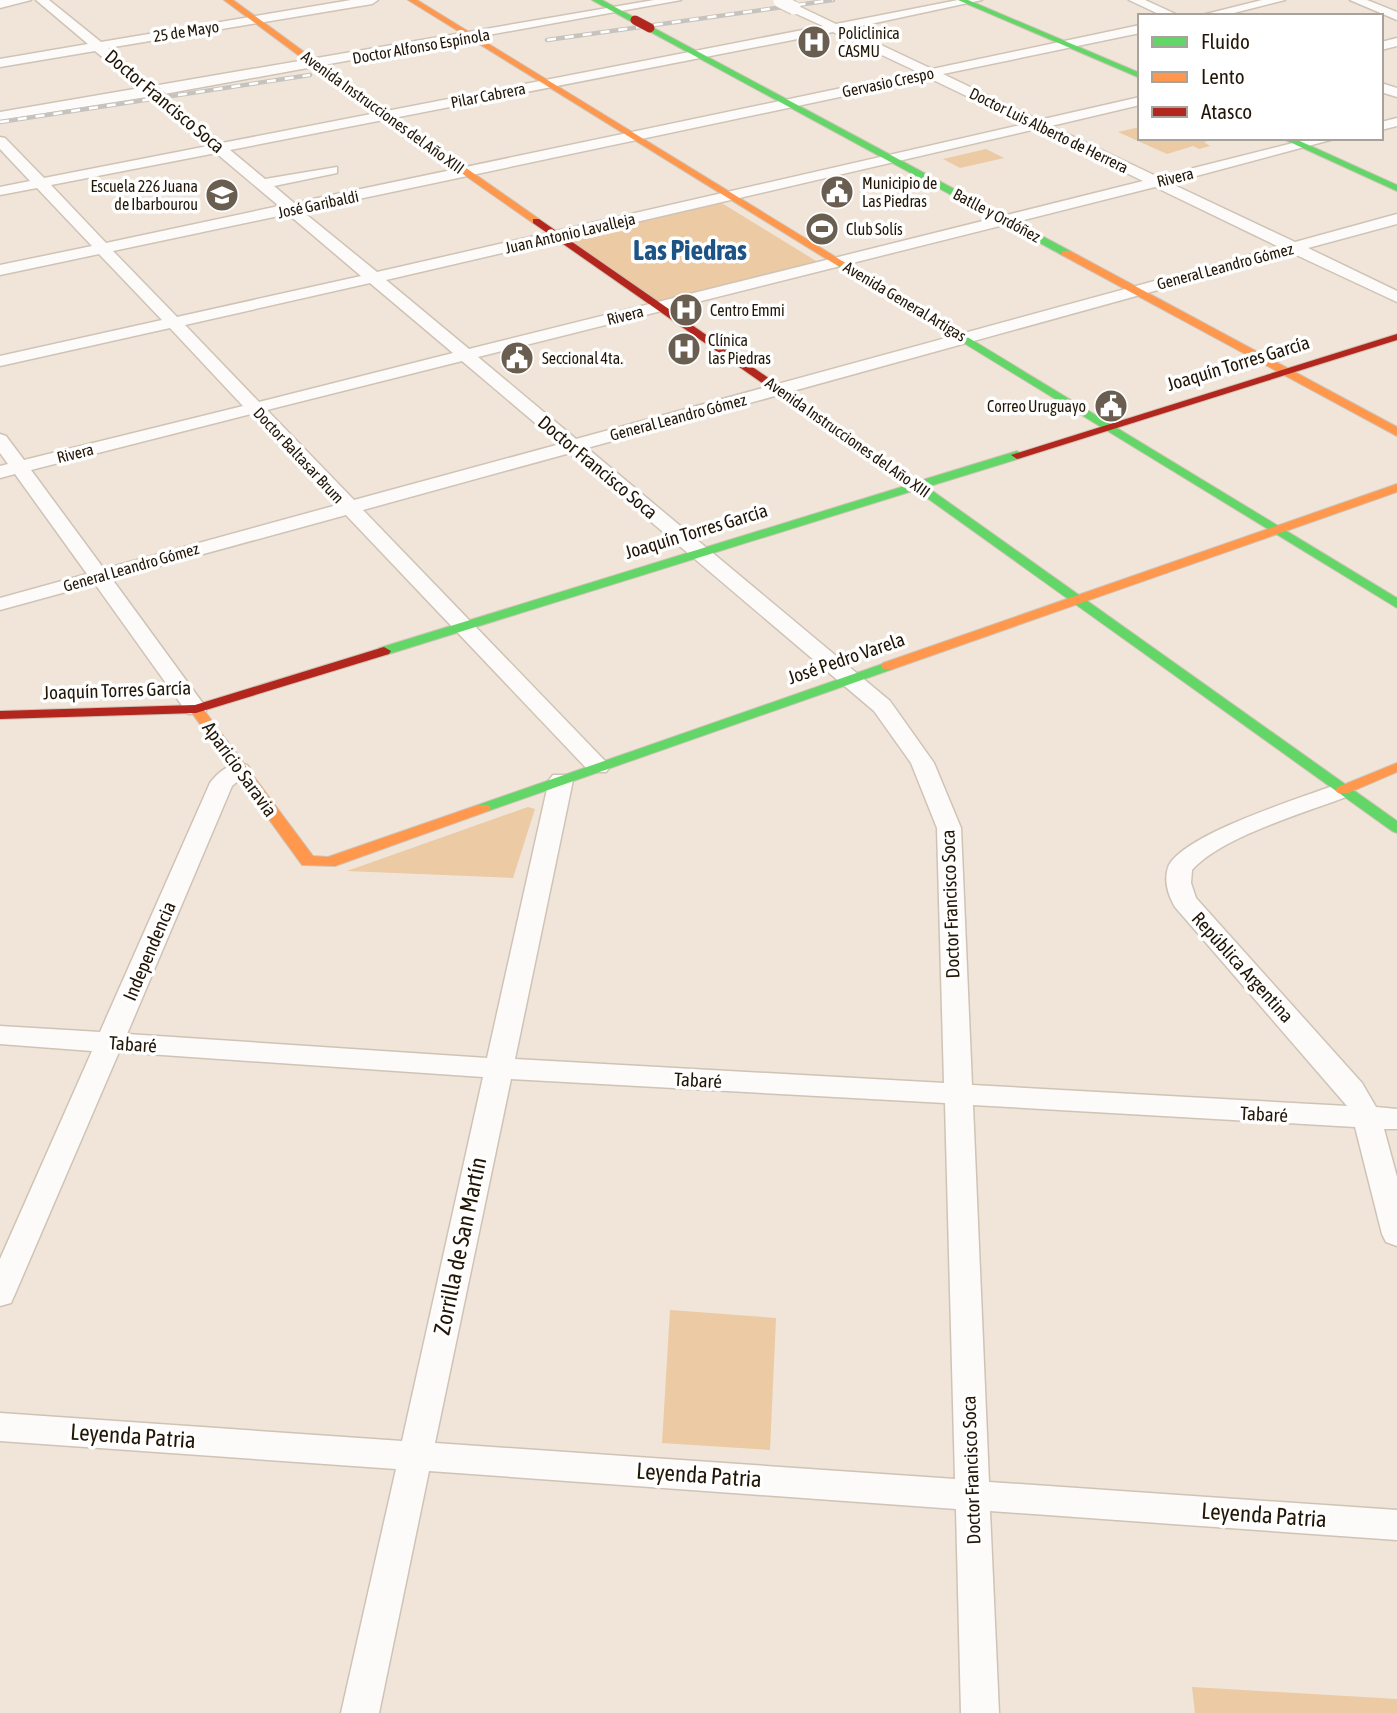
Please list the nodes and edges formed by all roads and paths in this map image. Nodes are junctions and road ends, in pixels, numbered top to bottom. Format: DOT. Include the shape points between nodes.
graph roads {
  1 [pos="25,0"];
  2 [pos="42,0"];
  3 [pos="228,0"];
  4 [pos="372,0"];
  5 [pos="412,0"];
  6 [pos="596,0"];
  7 [pos="675,0"];
  8 [pos="1135,0"];
  9 [pos="1279,0"];
  10 [pos="1356,0"];
  11 [pos="778,1"];
  12 [pos="968,1"];
  13 [pos="0,4"];
  14 [pos="616,10"];
  15 [pos="1169,14"];
  16 [pos="1213,14"];
  17 [pos="1397,16"];
  18 [pos="256,20"];
  19 [pos="836,28"];
  20 [pos="1138,29"];
  21 [pos="470,37"];
  22 [pos="1066,44"];
  23 [pos="99,46"];
  24 [pos="699,55"];
  25 [pos="0,63"];
  26 [pos="315,64"];
  27 [pos="930,73"];
  28 [pos="1138,75"];
  29 [pos="550,83"];
  30 [pos="158,96"];
  31 [pos="1138,101"];
  32 [pos="788,103"];
  33 [pos="0,116"];
  34 [pos="386,116"];
  35 [pos="1036,124"];
  36 [pos="636,136"];
  37 [pos="1290,140"];
  38 [pos="1324,140"];
  39 [pos="0,141"];
  40 [pos="1303,146"];
  41 [pos="221,147"];
  42 [pos="891,158"];
  43 [pos="332,170"];
  44 [pos="466,172"];
  45 [pos="1157,182"];
  46 [pos="41,183"];
  47 [pos="264,184"];
  48 [pos="1397,188"];
  49 [pos="0,191"];
  50 [pos="733,195"];
  51 [pos="294,209"];
  52 [pos="1397,219"];
  53 [pos="1006,220"];
  54 [pos="557,237"];
  55 [pos="1295,247"];
  56 [pos="104,248"];
  57 [pos="840,261"];
  58 [pos="0,270"];
  59 [pos="373,277"];
  60 [pos="1137,290"];
  61 [pos="1397,297"];
  62 [pos="660,307"];
  63 [pos="175,322"];
  64 [pos="966,337"];
  65 [pos="1397,337"];
  66 [pos="465,354"];
  67 [pos="0,361"];
  68 [pos="1283,371"];
  69 [pos="778,389"];
  70 [pos="254,408"];
  71 [pos="1110,425"];
  72 [pos="1397,432"];
  73 [pos="0,440"];
  74 [pos="574,445"];
  75 [pos="10,470"];
  76 [pos="917,485"];
  77 [pos="1397,488"];
  78 [pos="348,507"];
  79 [pos="1278,530"];
  80 [pos="698,552"];
  81 [pos="98,576"];
  82 [pos="1075,599"];
  83 [pos="0,604"];
  84 [pos="1397,604"];
  85 [pos="462,626"];
  86 [pos="849,679"];
  87 [pos="196,709"];
  88 [pos="0,715"];
  89 [pos="598,767"];
  90 [pos="1397,767"];
  91 [pos="239,770"];
  92 [pos="561,780"];
  93 [pos="1343,790"];
  94 [pos="1397,828"];
  95 [pos="308,860"];
  96 [pos="0,1035"];
  97 [pos="110,1042"];
  98 [pos="498,1068"];
  99 [pos="956,1095"];
  100 [pos="1367,1117"];
  101 [pos="1397,1119"];
  102 [pos="1397,1234"];
  103 [pos="0,1293"];
  104 [pos="0,1427"];
  105 [pos="415,1455"];
  106 [pos="973,1494"];
  107 [pos="1397,1525"];
  108 [pos="360,1713"];
  109 [pos="980,1713"];
  1 -- 13 [label="street"];
  2 -- 23 [label="street, Doctor Francisco Soca"];
  3 -- 18 [label="street, Avenida Instrucciones del Año XIII"];
  4 -- 18 [label="street, 25 de Mayo"];
  5 -- 21 [label="street, Avenida General Artigas"];
  6 -- 14 [label="street, Batlle y Ordóñez"];
  7 -- 14 [label="street, Doctor Alfonso Espínola"];
  8 -- 15 [label="street"];
  9 -- 16 [label="street"];
  10 -- 17 [label="street"];
  11 -- 19 [label="street, Doctor Luis Alberto de Herrera, bridge"];
  12 -- 19 [label="street, Pilar Cabrera"];
  12 -- 22 [label="street"];
  14 -- 21 [label="street, Doctor Alfonso Espínola"];
  14 -- 24 [label="street, Batlle y Ordóñez, bridge"];
  18 -- 23 [label="street, 25 de Mayo"];
  18 -- 26 [label="street, Avenida Instrucciones del Año XIII"];
  19 -- 24 [label="street, Pilar Cabrera"];
  19 -- 27 [label="street, Doctor Luis Alberto de Herrera"];
  20 -- 22 [label="street, Gervasio Crespo"];
  21 -- 26 [label="street, Doctor Alfonso Espínola"];
  21 -- 29 [label="street, Avenida General Artigas"];
  22 -- 27 [label="street, Gervasio Crespo"];
  22 -- 28 [label="street"];
  23 -- 25 [label="street, 25 de Mayo"];
  23 -- 30 [label="street, Doctor Francisco Soca"];
  24 -- 29 [label="street, Pilar Cabrera"];
  24 -- 32 [label="street, Batlle y Ordóñez"];
  26 -- 30 [label="street, Doctor Alfonso Espínola"];
  26 -- 34 [label="street, Avenida Instrucciones del Año XIII"];
  27 -- 32 [label="street, Gervasio Crespo"];
  27 -- 35 [label="street, Doctor Luis Alberto de Herrera"];
  29 -- 34 [label="street, Pilar Cabrera"];
  29 -- 36 [label="street, Avenida General Artigas"];
  30 -- 33 [label="street, Doctor Alfonso Espínola"];
  30 -- 41 [label="street, Doctor Francisco Soca"];
  31 -- 35 [label="street, Juan Antonio Lavalleja"];
  32 -- 36 [label="street, Gervasio Crespo"];
  32 -- 42 [label="street, Batlle y Ordóñez"];
  34 -- 41 [label="street, Pilar Cabrera"];
  34 -- 44 [label="street, Avenida Instrucciones del Año XIII"];
  35 -- 42 [label="street, Juan Antonio Lavalleja"];
  35 -- 45 [label="street, Doctor Luis Alberto de Herrera"];
  36 -- 44 [label="street, José Garibaldi"];
  36 -- 50 [label="street, Avenida General Artigas"];
  37 -- 40 [label="street"];
  38 -- 40 [label="street, Rivera"];
  39 -- 46 [label="street, Doctor Baltasar Brum"];
  40 -- 45 [label="street, Rivera"];
  40 -- 48 [label="street"];
  41 -- 46 [label="street, Pilar Cabrera"];
  41 -- 47 [label="street, Doctor Francisco Soca"];
  42 -- 50 [label="street, Juan Antonio Lavalleja"];
  42 -- 53 [label="street, Batlle y Ordóñez"];
  43 -- 47 [label="street"];
  44 -- 51 [label="street, José Garibaldi"];
  44 -- 54 [label="street, Avenida Instrucciones del Año XIII"];
  45 -- 53 [label="street, Rivera"];
  45 -- 55 [label="street, Doctor Luis Alberto de Herrera"];
  46 -- 49 [label="street, Pilar Cabrera"];
  46 -- 56 [label="street, Doctor Baltasar Brum"];
  47 -- 51 [label="street, Doctor Francisco Soca"];
  50 -- 54 [label="street, Juan Antonio Lavalleja"];
  50 -- 57 [label="street, Avenida General Artigas"];
  51 -- 56 [label="street, José Garibaldi"];
  51 -- 59 [label="street, Doctor Francisco Soca"];
  52 -- 55 [label="street, General Leandro Gómez"];
  53 -- 57 [label="street, Rivera"];
  53 -- 60 [label="street, Batlle y Ordóñez"];
  54 -- 59 [label="street, Juan Antonio Lavalleja"];
  54 -- 62 [label="street, Avenida Instrucciones del Año XIII"];
  55 -- 60 [label="street, General Leandro Gómez"];
  55 -- 61 [label="street, Doctor Luis Alberto de Herrera"];
  56 -- 58 [label="street, José Garibaldi"];
  56 -- 63 [label="street, Doctor Baltasar Brum"];
  57 -- 62 [label="street, Rivera"];
  57 -- 64 [label="street, Avenida General Artigas"];
  59 -- 63 [label="street, Juan Antonio Lavalleja"];
  59 -- 66 [label="street, Doctor Francisco Soca"];
  60 -- 64 [label="street, General Leandro Gómez"];
  60 -- 68 [label="street, Batlle y Ordóñez"];
  62 -- 66 [label="street, Rivera"];
  62 -- 69 [label="street, Avenida Instrucciones del Año XIII"];
  63 -- 67 [label="street, Juan Antonio Lavalleja"];
  63 -- 70 [label="street, Doctor Baltasar Brum"];
  64 -- 69 [label="street, General Leandro Gómez"];
  64 -- 71 [label="street, Avenida General Artigas"];
  65 -- 68 [label="street, Joaquín Torres García"];
  66 -- 70 [label="street, Rivera"];
  66 -- 74 [label="street, Doctor Francisco Soca"];
  68 -- 71 [label="street, Joaquín Torres García"];
  68 -- 72 [label="street, Batlle y Ordóñez"];
  69 -- 74 [label="street, General Leandro Gómez"];
  69 -- 76 [label="street, Avenida Instrucciones del Año XIII"];
  70 -- 75 [label="street, Rivera"];
  70 -- 78 [label="street, Doctor Baltasar Brum"];
  71 -- 76 [label="street, Joaquín Torres García"];
  71 -- 79 [label="street, Avenida General Artigas"];
  73 -- 75 [label="street, Aparicio Saravia"];
  74 -- 78 [label="street, General Leandro Gómez"];
  74 -- 80 [label="street, Doctor Francisco Soca"];
  75 -- 81 [label="street, Aparicio Saravia"];
  76 -- 80 [label="street, Joaquín Torres García"];
  76 -- 82 [label="street, Avenida Instrucciones del Año XIII"];
  77 -- 79 [label="street, José Pedro Varela"];
  78 -- 81 [label="street, General Leandro Gómez"];
  78 -- 85 [label="street, Doctor Baltasar Brum"];
  79 -- 82 [label="street, José Pedro Varela"];
  79 -- 84 [label="street, Avenida General Artigas"];
  80 -- 85 [label="street, Joaquín Torres García"];
  80 -- 86 [label="street, Doctor Francisco Soca"];
  81 -- 83 [label="street, General Leandro Gómez"];
  81 -- 87 [label="street, Aparicio Saravia"];
  82 -- 86 [label="street, José Pedro Varela"];
  82 -- 93 [label="street, Avenida Instrucciones del Año XIII"];
  85 -- 87 [label="street, Joaquín Torres García"];
  85 -- 89 [label="street, Doctor Baltasar Brum"];
  86 -- 89 [label="street, José Pedro Varela"];
  86 -- 99 [label="street, Doctor Francisco Soca" via="882,706 909,737 936,788 948,828"];
  87 -- 88 [label="street, Joaquín Torres García"];
  87 -- 91 [label="street, Aparicio Saravia"];
  89 -- 92 [label="street, José Pedro Varela"];
  90 -- 93 [label="street, República Argentina"];
  91 -- 95 [label="street, Aparicio Saravia"];
  91 -- 97 [label="street, Independencia" via="222,782"];
  92 -- 95 [label="street, José Pedro Varela" via="329,862"];
  92 -- 98 [label="street, Zorrilla de San Martín"];
  93 -- 94 [label="street, Avenida Instrucciones del Año XIII"];
  93 -- 100 [label="street, República Argentina" via="1210,845 1182,866 1178,883 1185,901 1352,1090"];
  96 -- 97 [label="street, Tabaré"];
  97 -- 98 [label="street, Tabaré"];
  97 -- 103 [label="street, Independencia"];
  98 -- 99 [label="street, Tabaré"];
  98 -- 105 [label="street, Zorrilla de San Martín"];
  99 -- 100 [label="street, Tabaré"];
  99 -- 106 [label="street, Doctor Francisco Soca"];
  100 -- 101 [label="street, Tabaré"];
  100 -- 102 [label="street, República Argentina"];
  104 -- 105 [label="street, Leyenda Patria"];
  105 -- 106 [label="street, Leyenda Patria"];
  105 -- 108 [label="street, Zorrilla de San Martín"];
  106 -- 107 [label="street, Leyenda Patria"];
  106 -- 109 [label="street, Doctor Francisco Soca"];
}
